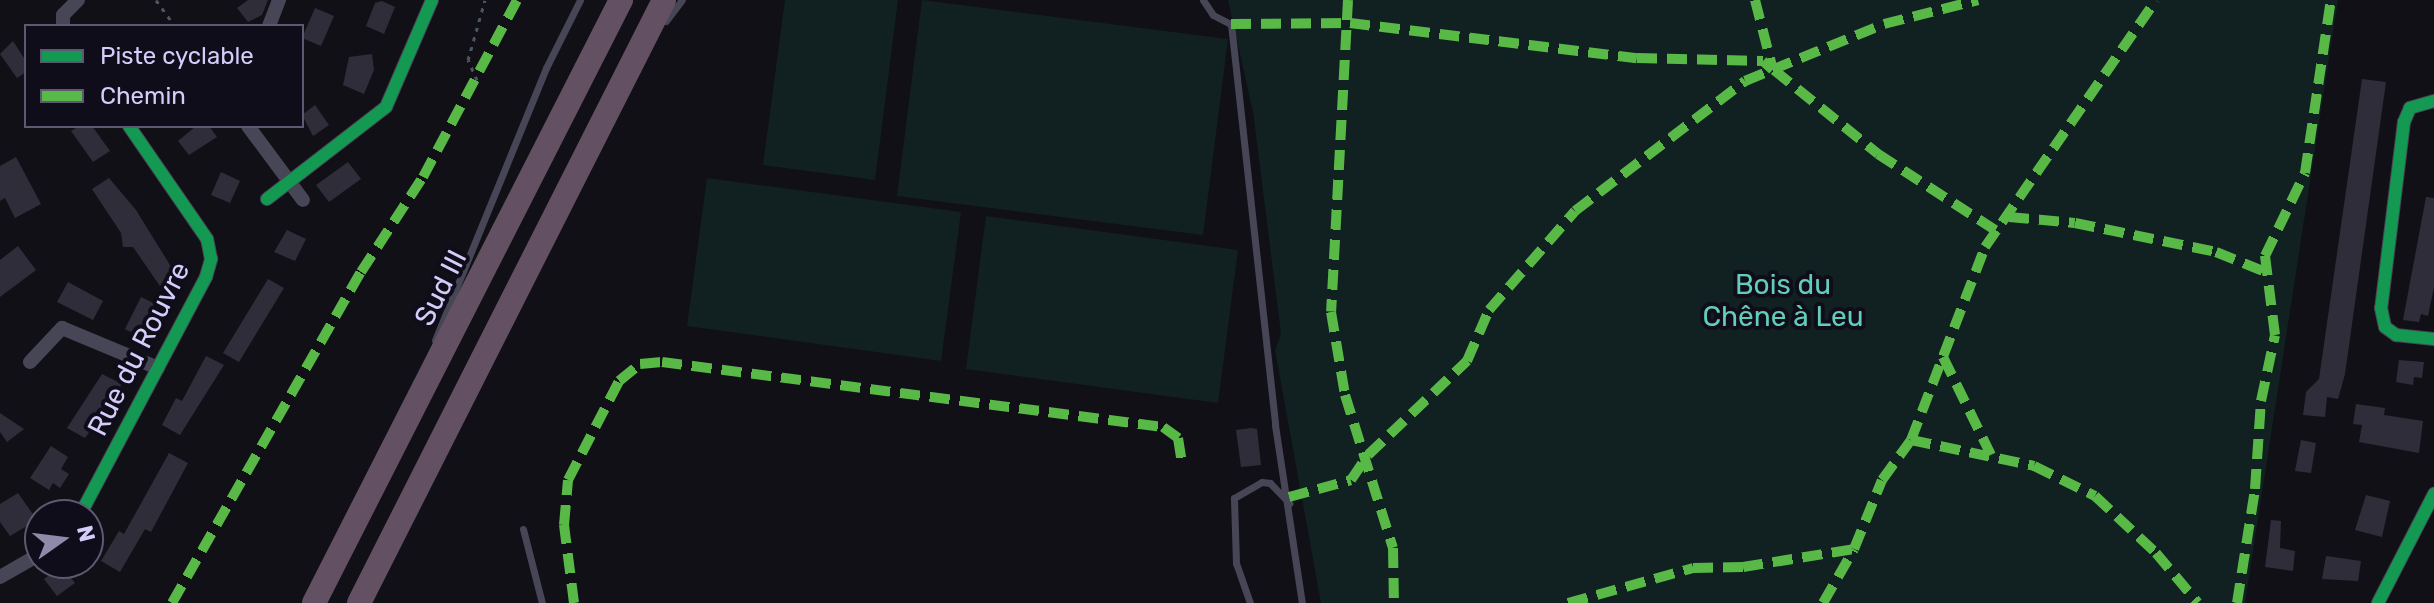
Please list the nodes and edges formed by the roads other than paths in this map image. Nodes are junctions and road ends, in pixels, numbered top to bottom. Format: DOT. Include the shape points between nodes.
graph roads {
  1 [pos="78,0"];
  2 [pos="279,0"];
  3 [pos="432,0"];
  4 [pos="580,0"];
  5 [pos="621,0"];
  6 [pos="664,0"];
  7 [pos="682,0"];
  8 [pos="1203,0"];
  9 [pos="63,24"];
  10 [pos="270,24"];
  11 [pos="631,67"];
  12 [pos="2428,101"];
  13 [pos="130,128"];
  14 [pos="249,128"];
  15 [pos="290,183"];
  16 [pos="267,199"];
  17 [pos="303,200"];
  18 [pos="2434,339"];
  19 [pos="30,362"];
  20 [pos="158,368"];
  21 [pos="392,450"];
  22 [pos="2434,494"];
  23 [pos="88,499"];
  24 [pos="1289,503"];
  25 [pos="523,529"];
  26 [pos="24,563"];
  27 [pos="0,577"];
  28 [pos="314,603"];
  29 [pos="359,603"];
  30 [pos="542,603"];
  31 [pos="1250,603"];
  32 [pos="1302,603"];
  33 [pos="2378,603"];
  1 -- 9 [label="street" via="63,15"];
  2 -- 10 [label="street"];
  3 -- 15 [label="street" via="386,107"];
  4 -- 21 [label="lane" via="546,68"];
  5 -- 21 [label="highway, Sud III"];
  6 -- 11 [label="highway"];
  7 -- 11 [label="lane"];
  8 -- 24 [label="lane" via="1213,15 1231,24 1275,425"];
  11 -- 29 [label="highway"];
  12 -- 18 [label="street" via="2410,108 2404,122 2381,308 2385,327 2396,335"];
  13 -- 20 [label="street, Rue du Rouvre" via="207,239 211,259"];
  14 -- 15 [label="street"];
  15 -- 16 [label="street"];
  15 -- 17 [label="street"];
  19 -- 20 [label="street" via="62,328"];
  20 -- 23 [label="street, Rue du Rouvre"];
  21 -- 28 [label="highway, Sud III"];
  22 -- 33 [label="street"];
  24 -- 31 [label="lane" via="1270,483 1262,482 1234,498 1236,563"];
  24 -- 32 [label="lane"];
  25 -- 30 [label="lane"];
  26 -- 27 [label="street"];
}
